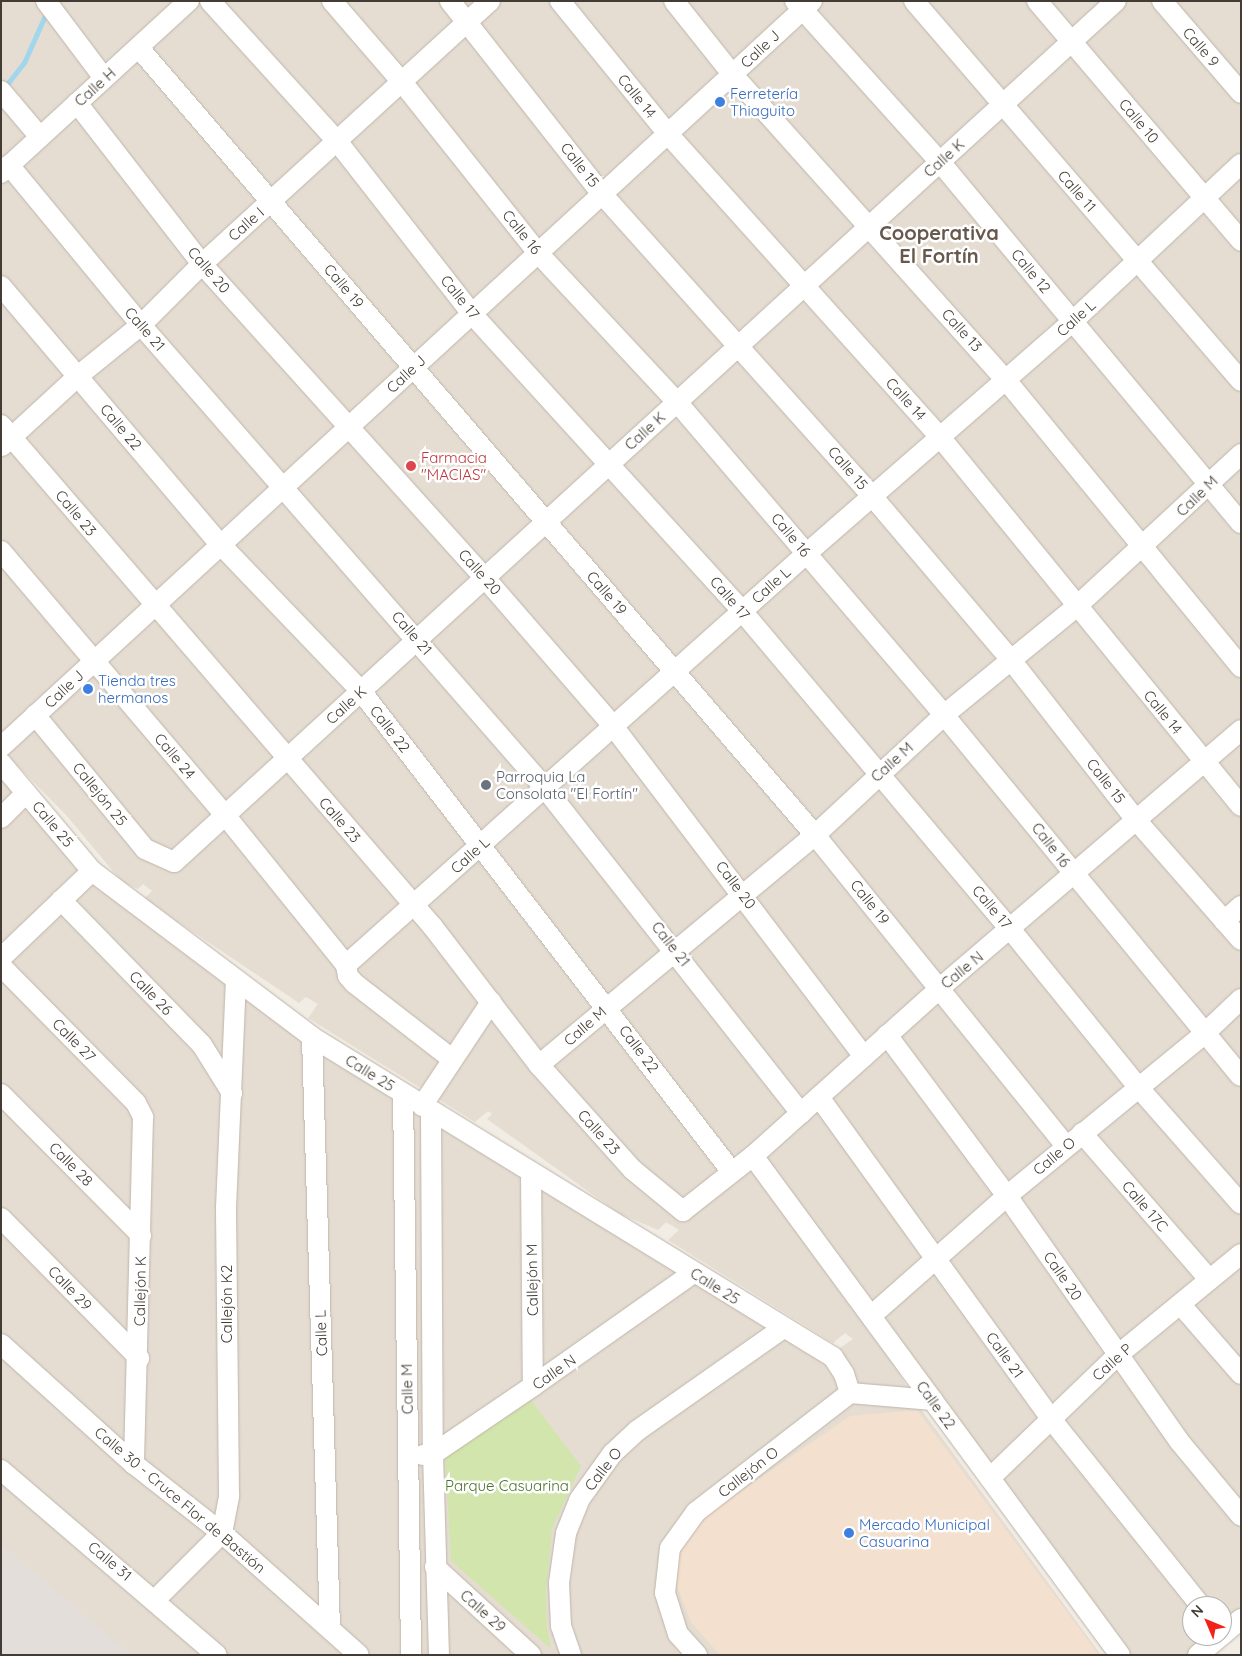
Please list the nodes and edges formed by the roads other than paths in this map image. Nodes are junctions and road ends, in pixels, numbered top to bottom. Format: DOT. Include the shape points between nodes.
graph roads {
  1 [pos="46,1"];
  2 [pos="189,1"];
  3 [pos="210,1"];
  4 [pos="332,1"];
  5 [pos="450,1"];
  6 [pos="490,1"];
  7 [pos="560,1"];
  8 [pos="674,1"];
  9 [pos="914,1"];
  10 [pos="1037,1"];
  11 [pos="1116,1"];
  12 [pos="1162,1"];
  13 [pos="803,4"];
  14 [pos="468,21"];
  15 [pos="1072,42"];
  16 [pos="139,48"];
  17 [pos="732,74"];
  18 [pos="104,78"];
  19 [pos="402,82"];
  20 [pos="3,93"];
  21 [pos="1241,93"];
  22 [pos="77,103"];
  23 [pos="1002,105"];
  24 [pos="668,134"];
  25 [pos="40,137"];
  26 [pos="337,141"];
  27 [pos="940,162"];
  28 [pos="1241,164"];
  29 [pos="5,169"];
  30 [pos="602,194"];
  31 [pos="1204,197"];
  32 [pos="272,200"];
  33 [pos="869,227"];
  34 [pos="1241,240"];
  35 [pos="538,253"];
  36 [pos="1138,262"];
  37 [pos="202,264"];
  38 [pos="1,286"];
  39 [pos="804,286"];
  40 [pos="472,314"];
  41 [pos="1073,321"];
  42 [pos="141,325"];
  43 [pos="740,344"];
  44 [pos="413,368"];
  45 [pos="78,376"];
  46 [pos="1006,380"];
  47 [pos="1241,381"];
  48 [pos="677,402"];
  49 [pos="349,427"];
  50 [pos="5,436"];
  51 [pos="940,437"];
  52 [pos="1241,454"];
  53 [pos="610,463"];
  54 [pos="1208,485"];
  55 [pos="284,487"];
  56 [pos="872,496"];
  57 [pos="545,523"];
  58 [pos="1241,523"];
  59 [pos="221,545"];
  60 [pos="1144,547"];
  61 [pos="1,551"];
  62 [pos="806,554"];
  63 [pos="485,578"];
  64 [pos="155,606"];
  65 [pos="1077,606"];
  66 [pos="742,611"];
  67 [pos="417,639"];
  68 [pos="1011,660"];
  69 [pos="95,661"];
  70 [pos="1241,667"];
  71 [pos="675,671"];
  72 [pos="361,692"];
  73 [pos="36,715"];
  74 [pos="944,715"];
  75 [pos="613,726"];
  76 [pos="1241,730"];
  77 [pos="2,749"];
  78 [pos="287,759"];
  79 [pos="1203,762"];
  80 [pos="879,774"];
  81 [pos="545,788"];
  82 [pos="26,793"];
  83 [pos="1241,806"];
  84 [pos="225,815"];
  85 [pos="1,818"];
  86 [pos="1137,820"];
  87 [pos="815,835"];
  88 [pos="481,845"];
  89 [pos="174,862"];
  90 [pos="92,871"];
  91 [pos="1074,875"];
  92 [pos="744,895"];
  93 [pos="62,900"];
  94 [pos="414,905"];
  95 [pos="1241,906"];
  96 [pos="1224,921"];
  97 [pos="1011,930"];
  98 [pos="1241,940"];
  99 [pos="675,949"];
  100 [pos="1,958"];
  101 [pos="346,965"];
  102 [pos="1,966"];
  103 [pos="236,980"];
  104 [pos="940,988"];
  105 [pos="1241,999"];
  106 [pos="490,1002"];
  107 [pos="607,1007"];
  108 [pos="1204,1034"];
  109 [pos="887,1035"];
  110 [pos="312,1038"];
  111 [pos="864,1056"];
  112 [pos="452,1058"];
  113 [pos="540,1065"];
  114 [pos="1241,1076"];
  115 [pos="1139,1088"];
  116 [pos="232,1093"];
  117 [pos="1,1094"];
  118 [pos="403,1094"];
  119 [pos="819,1096"];
  120 [pos="427,1110"];
  121 [pos="801,1113"];
  122 [pos="142,1117"];
  123 [pos="1082,1133"];
  124 [pos="1066,1146"];
  125 [pos="753,1156"];
  126 [pos="732,1172"];
  127 [pos="531,1173"];
  128 [pos="1007,1196"];
  129 [pos="1241,1204"];
  130 [pos="683,1210"];
  131 [pos="1,1218"];
  132 [pos="141,1234"];
  133 [pos="1241,1254"];
  134 [pos="936,1259"];
  135 [pos="693,1273"];
  136 [pos="1209,1279"];
  137 [pos="1180,1306"];
  138 [pos="871,1316"];
  139 [pos="783,1328"];
  140 [pos="1,1344"];
  141 [pos="1118,1355"];
  142 [pos="139,1358"];
  143 [pos="1241,1374"];
  144 [pos="533,1386"];
  145 [pos="850,1393"];
  146 [pos="932,1400"];
  147 [pos="1051,1420"];
  148 [pos="433,1454"];
  149 [pos="408,1457"];
  150 [pos="134,1464"];
  151 [pos="1,1470"];
  152 [pos="990,1478"];
  153 [pos="1241,1516"];
  154 [pos="222,1533"];
  155 [pos="435,1568"];
  156 [pos="1193,1596"];
  157 [pos="156,1600"];
  158 [pos="330,1628"];
  159 [pos="1208,1646"];
  160 [pos="217,1655"];
  161 [pos="359,1655"];
  162 [pos="411,1655"];
  163 [pos="439,1655"];
  164 [pos="530,1655"];
  165 [pos="571,1655"];
  166 [pos="697,1655"];
  167 [pos="1120,1655"];
  168 [pos="1198,1655"];
  1 -- 18 [label="street"];
  2 -- 16 [label="street, Calle H"];
  3 -- 26 [label="street, Calle 17"];
  4 -- 19 [label="street, Calle 16"];
  5 -- 14 [label="street, Calle 15"];
  6 -- 14 [label="street, Calle I"];
  7 -- 24 [label="street, Calle 14"];
  8 -- 17 [label="street, Calle 13"];
  9 -- 23 [label="street, Calle 11"];
  10 -- 15 [label="street, Calle 10"];
  11 -- 15 [label="street, Calle K"];
  12 -- 21 [label="street, Calle 9"];
  13 -- 17 [label="street, Calle J"];
  13 -- 27 [label="street, Calle 12"];
  14 -- 19 [label="street, Calle I"];
  14 -- 30 [label="street, Calle 15"];
  15 -- 23 [label="street, Calle K"];
  15 -- 31 [label="street, Calle 10"];
  16 -- 18 [label="street, Calle H"];
  16 -- 32 [label="street, Calle 19"];
  17 -- 24 [label="street, Calle J"];
  17 -- 33 [label="street, Calle 13"];
  18 -- 22 [label="street, Calle H"];
  19 -- 26 [label="street, Calle I"];
  19 -- 35 [label="street, Calle 16"];
  20 -- 25 [label="street"];
  22 -- 25 [label="street, Calle H"];
  22 -- 37 [label="street, Calle 20"];
  23 -- 27 [label="street, Calle K"];
  23 -- 36 [label="street, Calle 11"];
  24 -- 30 [label="street, Calle J"];
  24 -- 39 [label="street, Calle 14"];
  25 -- 29 [label="street, Calle H"];
  26 -- 32 [label="street, Calle I"];
  26 -- 40 [label="street, Calle 17"];
  27 -- 33 [label="street, Calle K"];
  27 -- 41 [label="street, Calle 12"];
  28 -- 31 [label="street, Calle L"];
  29 -- 42 [label="street, Calle 21"];
  30 -- 35 [label="street, Calle J"];
  30 -- 43 [label="street, Calle 15"];
  31 -- 34 [label="street, Calle 10"];
  31 -- 36 [label="street, Calle L"];
  32 -- 37 [label="street, Calle I"];
  32 -- 44 [label="street, Calle 19"];
  33 -- 39 [label="street, Calle K"];
  33 -- 46 [label="street, Calle 13"];
  35 -- 40 [label="street, Calle J"];
  35 -- 48 [label="street, Calle 16"];
  36 -- 41 [label="street, Calle L"];
  36 -- 47 [label="street, Calle 11"];
  37 -- 42 [label="street, Calle I"];
  37 -- 49 [label="street, Calle 20"];
  38 -- 45 [label="street, Calle 22"];
  39 -- 43 [label="street, Calle K"];
  39 -- 51 [label="street, Calle 14"];
  40 -- 44 [label="street, Calle J"];
  40 -- 53 [label="street, Calle 17"];
  41 -- 46 [label="street, Calle L"];
  41 -- 54 [label="street, Calle 12"];
  42 -- 45 [label="street, Calle I"];
  42 -- 55 [label="street, Calle 21"];
  43 -- 48 [label="street, Calle K"];
  43 -- 56 [label="street, Calle 15"];
  44 -- 49 [label="street, Calle J"];
  44 -- 57 [label="street, Calle 19"];
  45 -- 50 [label="street, Calle I"];
  45 -- 59 [label="street, Calle 22"];
  46 -- 51 [label="street, Calle L"];
  46 -- 60 [label="street, Calle 13"];
  48 -- 53 [label="street, Calle K"];
  48 -- 62 [label="street, Calle 16"];
  49 -- 55 [label="street, Calle J"];
  49 -- 63 [label="street, Calle 20"];
  50 -- 64 [label="street, Calle 23"];
  51 -- 56 [label="street, Calle L"];
  51 -- 65 [label="street, Calle 14"];
  52 -- 54 [label="street, Calle M"];
  53 -- 57 [label="street, Calle K"];
  53 -- 66 [label="street, Calle 17"];
  54 -- 58 [label="street, Calle 12"];
  54 -- 60 [label="street, Calle M"];
  55 -- 59 [label="street, Calle J"];
  55 -- 67 [label="street, Calle 21"];
  56 -- 62 [label="street, Calle L"];
  56 -- 68 [label="street, Calle 15"];
  57 -- 63 [label="street, Calle K"];
  57 -- 71 [label="street, Calle 19"];
  59 -- 64 [label="street, Calle J"];
  59 -- 72 [label="street, Calle 22"];
  60 -- 65 [label="street, Calle M"];
  60 -- 70 [label="street, Calle 13"];
  61 -- 69 [label="street, Calle 24"];
  62 -- 66 [label="street, Calle L"];
  62 -- 74 [label="street, Calle 16"];
  63 -- 67 [label="street, Calle K"];
  63 -- 75 [label="street, Calle 20"];
  64 -- 69 [label="street, Calle J"];
  64 -- 78 [label="street, Calle 23"];
  65 -- 68 [label="street, Calle M"];
  65 -- 79 [label="street, Calle 14"];
  66 -- 71 [label="street, Calle L"];
  66 -- 80 [label="street, Calle 17"];
  67 -- 72 [label="street, Calle K"];
  67 -- 81 [label="street, Calle 21"];
  68 -- 74 [label="street, Calle M"];
  68 -- 86 [label="street, Calle 15"];
  69 -- 73 [label="street, Calle J"];
  69 -- 84 [label="street, Calle 24"];
  71 -- 75 [label="street, Calle L"];
  71 -- 87 [label="street, Calle 19"];
  72 -- 78 [label="street, Calle K"];
  72 -- 88 [label="street, Calle 22"];
  73 -- 77 [label="street, Calle J"];
  73 -- 89 [label="street, Callejón 25" via="145,849"];
  74 -- 80 [label="street, Calle M"];
  74 -- 91 [label="street, Calle 16"];
  75 -- 81 [label="street, Calle L"];
  75 -- 92 [label="street, Calle 20"];
  76 -- 79 [label="street, Calle N"];
  77 -- 82 [label="street, Calle 25"];
  78 -- 84 [label="street, Calle K"];
  78 -- 94 [label="street, Calle 23"];
  79 -- 83 [label="street, Calle 14"];
  79 -- 86 [label="street, Calle N"];
  80 -- 87 [label="street, Calle M"];
  80 -- 97 [label="street, Calle 17"];
  81 -- 88 [label="street, Calle L"];
  81 -- 99 [label="street, Calle 21"];
  82 -- 85 [label="street"];
  82 -- 90 [label="street, Calle 25"];
  84 -- 89 [label="street, Calle K"];
  84 -- 101 [label="street, Calle 24"];
  86 -- 91 [label="street, Calle N"];
  86 -- 96 [label="street, Calle 15"];
  87 -- 92 [label="street, Calle M"];
  87 -- 104 [label="street, Calle 19"];
  88 -- 94 [label="street, Calle L"];
  88 -- 107 [label="street, Calle 22"];
  90 -- 93 [label="street"];
  90 -- 103 [label="street, Calle 25"];
  91 -- 97 [label="street, Calle N"];
  91 -- 108 [label="street, Calle 16"];
  92 -- 99 [label="street, Calle M"];
  92 -- 111 [label="street, Calle 20"];
  93 -- 100 [label="street"];
  93 -- 116 [label="street, Calle 26" via="202,1044"];
  94 -- 101 [label="street, Calle L"];
  94 -- 106 [label="street, Calle 23"];
  95 -- 96 [label="street"];
  96 -- 98 [label="street, Calle 15"];
  97 -- 104 [label="street, Calle N"];
  97 -- 115 [label="street, Calle 17"];
  99 -- 107 [label="street, Calle M"];
  99 -- 121 [label="street, Calle 21"];
  101 -- 112 [label="street" via="348,976 354,983"];
  102 -- 122 [label="street, Calle 27" via="136,1103"];
  103 -- 110 [label="street, Calle 25"];
  103 -- 116 [label="street, Callejón K2"];
  104 -- 109 [label="street, Calle N"];
  104 -- 124 [label="street, Calle 19"];
  105 -- 108 [label="street, Calle O"];
  106 -- 112 [label="street"];
  106 -- 113 [label="street, Calle 23"];
  107 -- 113 [label="street, Calle M"];
  107 -- 126 [label="street, Calle 22"];
  108 -- 114 [label="street, Calle 16"];
  108 -- 115 [label="street, Calle O"];
  109 -- 111 [label="street, Calle N"];
  109 -- 128 [label="street, Calle 20"];
  110 -- 118 [label="street, Calle 25"];
  110 -- 158 [label="street, Calle L"];
  111 -- 119 [label="street, Calle N"];
  112 -- 120 [label="street"];
  113 -- 130 [label="street, Calle 23" via="633,1170"];
  115 -- 123 [label="street, Calle O"];
  115 -- 129 [label="street, Calle 17"];
  116 -- 154 [label="street, Callejón K2" via="226,1208 229,1496"];
  117 -- 132 [label="street, Calle 28"];
  118 -- 120 [label="street, Calle 25"];
  118 -- 149 [label="street, Calle M"];
  119 -- 121 [label="street, Calle N"];
  119 -- 134 [label="street, Calle 21"];
  120 -- 127 [label="street, Calle 25"];
  120 -- 148 [label="street, Calle M"];
  121 -- 125 [label="street, Calle N"];
  122 -- 132 [label="street, Callejón K"];
  123 -- 124 [label="street, Calle O"];
  123 -- 136 [label="street, Calle 17C"];
  124 -- 128 [label="street, Calle O"];
  125 -- 126 [label="street, Calle N"];
  125 -- 138 [label="street, Calle 22"];
  126 -- 130 [label="street, Calle N"];
  127 -- 135 [label="street, Calle 25"];
  127 -- 144 [label="street, Callejón M"];
  128 -- 134 [label="street, Calle O"];
  128 -- 141 [label="street, Calle 20"];
  131 -- 142 [label="street, Calle 29"];
  132 -- 142 [label="street, Callejón K"];
  133 -- 136 [label="street, Calle P"];
  134 -- 138 [label="street, Calle O"];
  134 -- 147 [label="street, Calle 21"];
  135 -- 139 [label="street, Calle 25"];
  135 -- 144 [label="street, Calle N"];
  136 -- 137 [label="street, Calle P"];
  137 -- 141 [label="street, Calle P"];
  137 -- 143 [label="street"];
  138 -- 146 [label="street, Calle 22"];
  139 -- 145 [label="street" via="833,1357 844,1374"];
  139 -- 165 [label="street, Calle O" via="638,1430 612,1454 580,1500 566,1533 559,1583 561,1626"];
  140 -- 150 [label="street, Calle 30 - Cruce Flor de Bastión"];
  141 -- 147 [label="street, Calle P"];
  141 -- 153 [label="street, Calle 20" via="1178,1441"];
  142 -- 150 [label="street, Callejón K"];
  144 -- 148 [label="street, Calle N"];
  145 -- 146 [label="street"];
  145 -- 166 [label="street, Callejón O" via="696,1512 670,1548 665,1593 678,1634"];
  146 -- 152 [label="street, Calle 22"];
  147 -- 152 [label="street, Calle P"];
  147 -- 156 [label="street, Calle 21"];
  148 -- 149 [label="street, Calle N"];
  148 -- 155 [label="street, Calle M"];
  149 -- 162 [label="street, Calle M"];
  150 -- 154 [label="street, Calle 30 - Cruce Flor de Bastión"];
  151 -- 157 [label="street, Calle 31"];
  152 -- 167 [label="street, Calle 22"];
  154 -- 157 [label="street"];
  154 -- 158 [label="street, Calle 30 - Cruce Flor de Bastión"];
  155 -- 163 [label="street, Calle M"];
  155 -- 164 [label="street, Calle 29"];
  157 -- 160 [label="street, Calle 31"];
  158 -- 161 [label="street, Calle 30 - Cruce Flor de Bastión"];
  159 -- 168 [label="street"];
}
